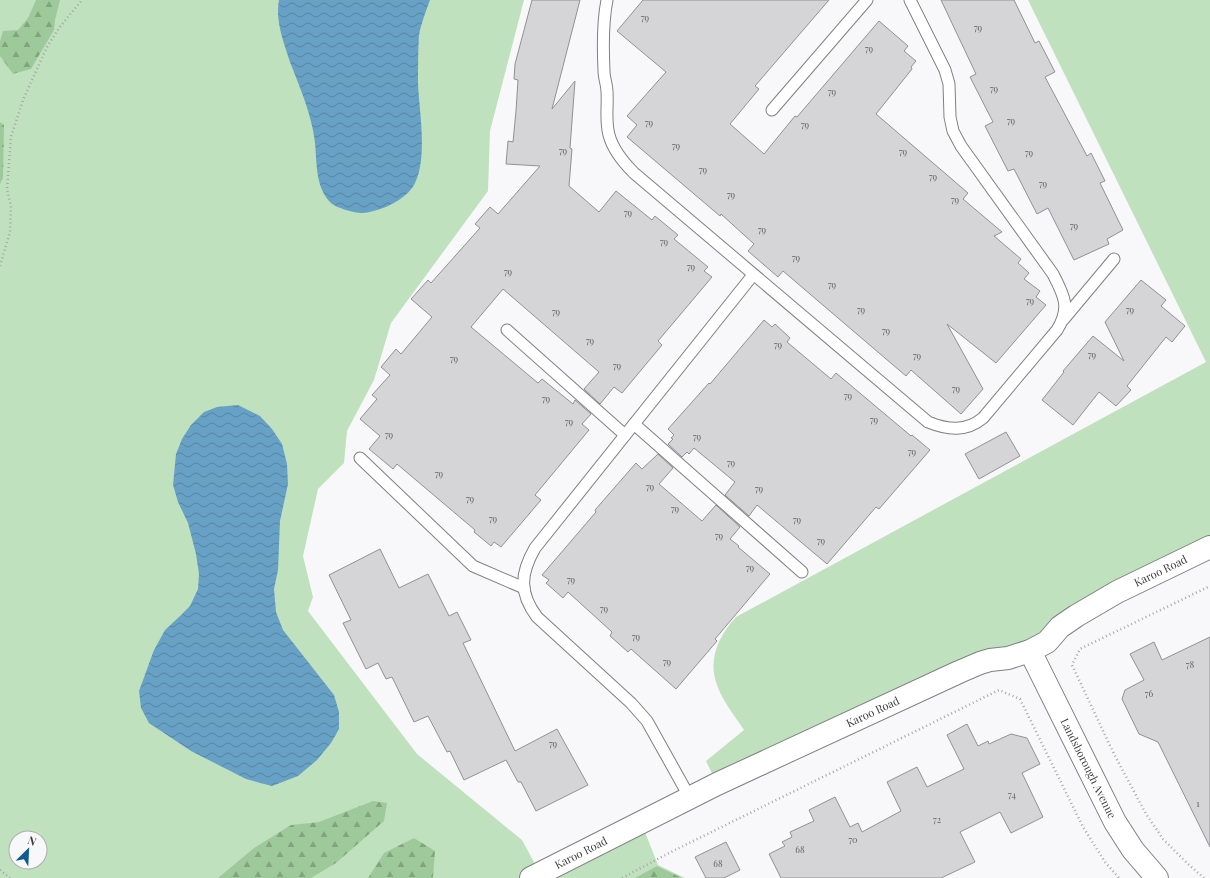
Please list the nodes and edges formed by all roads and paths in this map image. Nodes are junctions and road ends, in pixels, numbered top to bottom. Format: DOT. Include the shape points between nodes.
graph roads {
  1 [pos="82,0"];
  2 [pos="607,0"];
  3 [pos="867,0"];
  4 [pos="910,0"];
  5 [pos="772,110"];
  6 [pos="1114,259"];
  7 [pos="0,266"];
  8 [pos="753,275"];
  9 [pos="1063,320"];
  10 [pos="507,330"];
  11 [pos="634,424"];
  12 [pos="625,435"];
  13 [pos="360,458"];
  14 [pos="1210,547"];
  15 [pos="802,572"];
  16 [pos="1210,586"];
  17 [pos="524,588"];
  18 [pos="1030,651"];
  19 [pos="690,798"];
  20 [pos="0,870"];
  21 [pos="10,878"];
  22 [pos="531,878"];
  23 [pos="622,878"];
  24 [pos="1119,878"];
  25 [pos="1157,878"];
  26 [pos="1204,878"];
  1 -- 7 [label="path" via="58,28 47,47 23,100 11,137 7,189 11,206 10,232"];
  2 -- 8 [label="lane" via="604,71 607,125 613,145 634,173"];
  3 -- 5 [label="lane"];
  4 -- 9 [label="lane" via="945,70 949,84 953,131 961,146 1053,274 1063,293 1066,306"];
  6 -- 9 [label="lane"];
  8 -- 9 [label="lane" via="928,422 946,429 971,426 984,418"];
  8 -- 11 [label="lane"];
  10 -- 12 [label="lane"];
  11 -- 12 [label="lane"];
  11 -- 15 [label="lane"];
  12 -- 17 [label="lane" via="535,548 524,573"];
  13 -- 17 [label="lane" via="472,566"];
  14 -- 18 [label="street, Karoo Road" via="1118,592 1076,616 1047,642"];
  16 -- 26 [label="path" via="1080,649 1072,665 1146,814 1162,839"];
  17 -- 19 [label="lane" via="528,606 537,617 631,703 647,721"];
  18 -- 19 [label="street, Karoo Road" via="980,663"];
  18 -- 25 [label="street, Landsborough Avenue" via="1115,822 1132,850"];
  19 -- 22 [label="street, Karoo Road"];
  20 -- 21 [label="path"];
  23 -- 24 [label="path" via="999,690 1020,699 1083,827 1105,862"];
}
